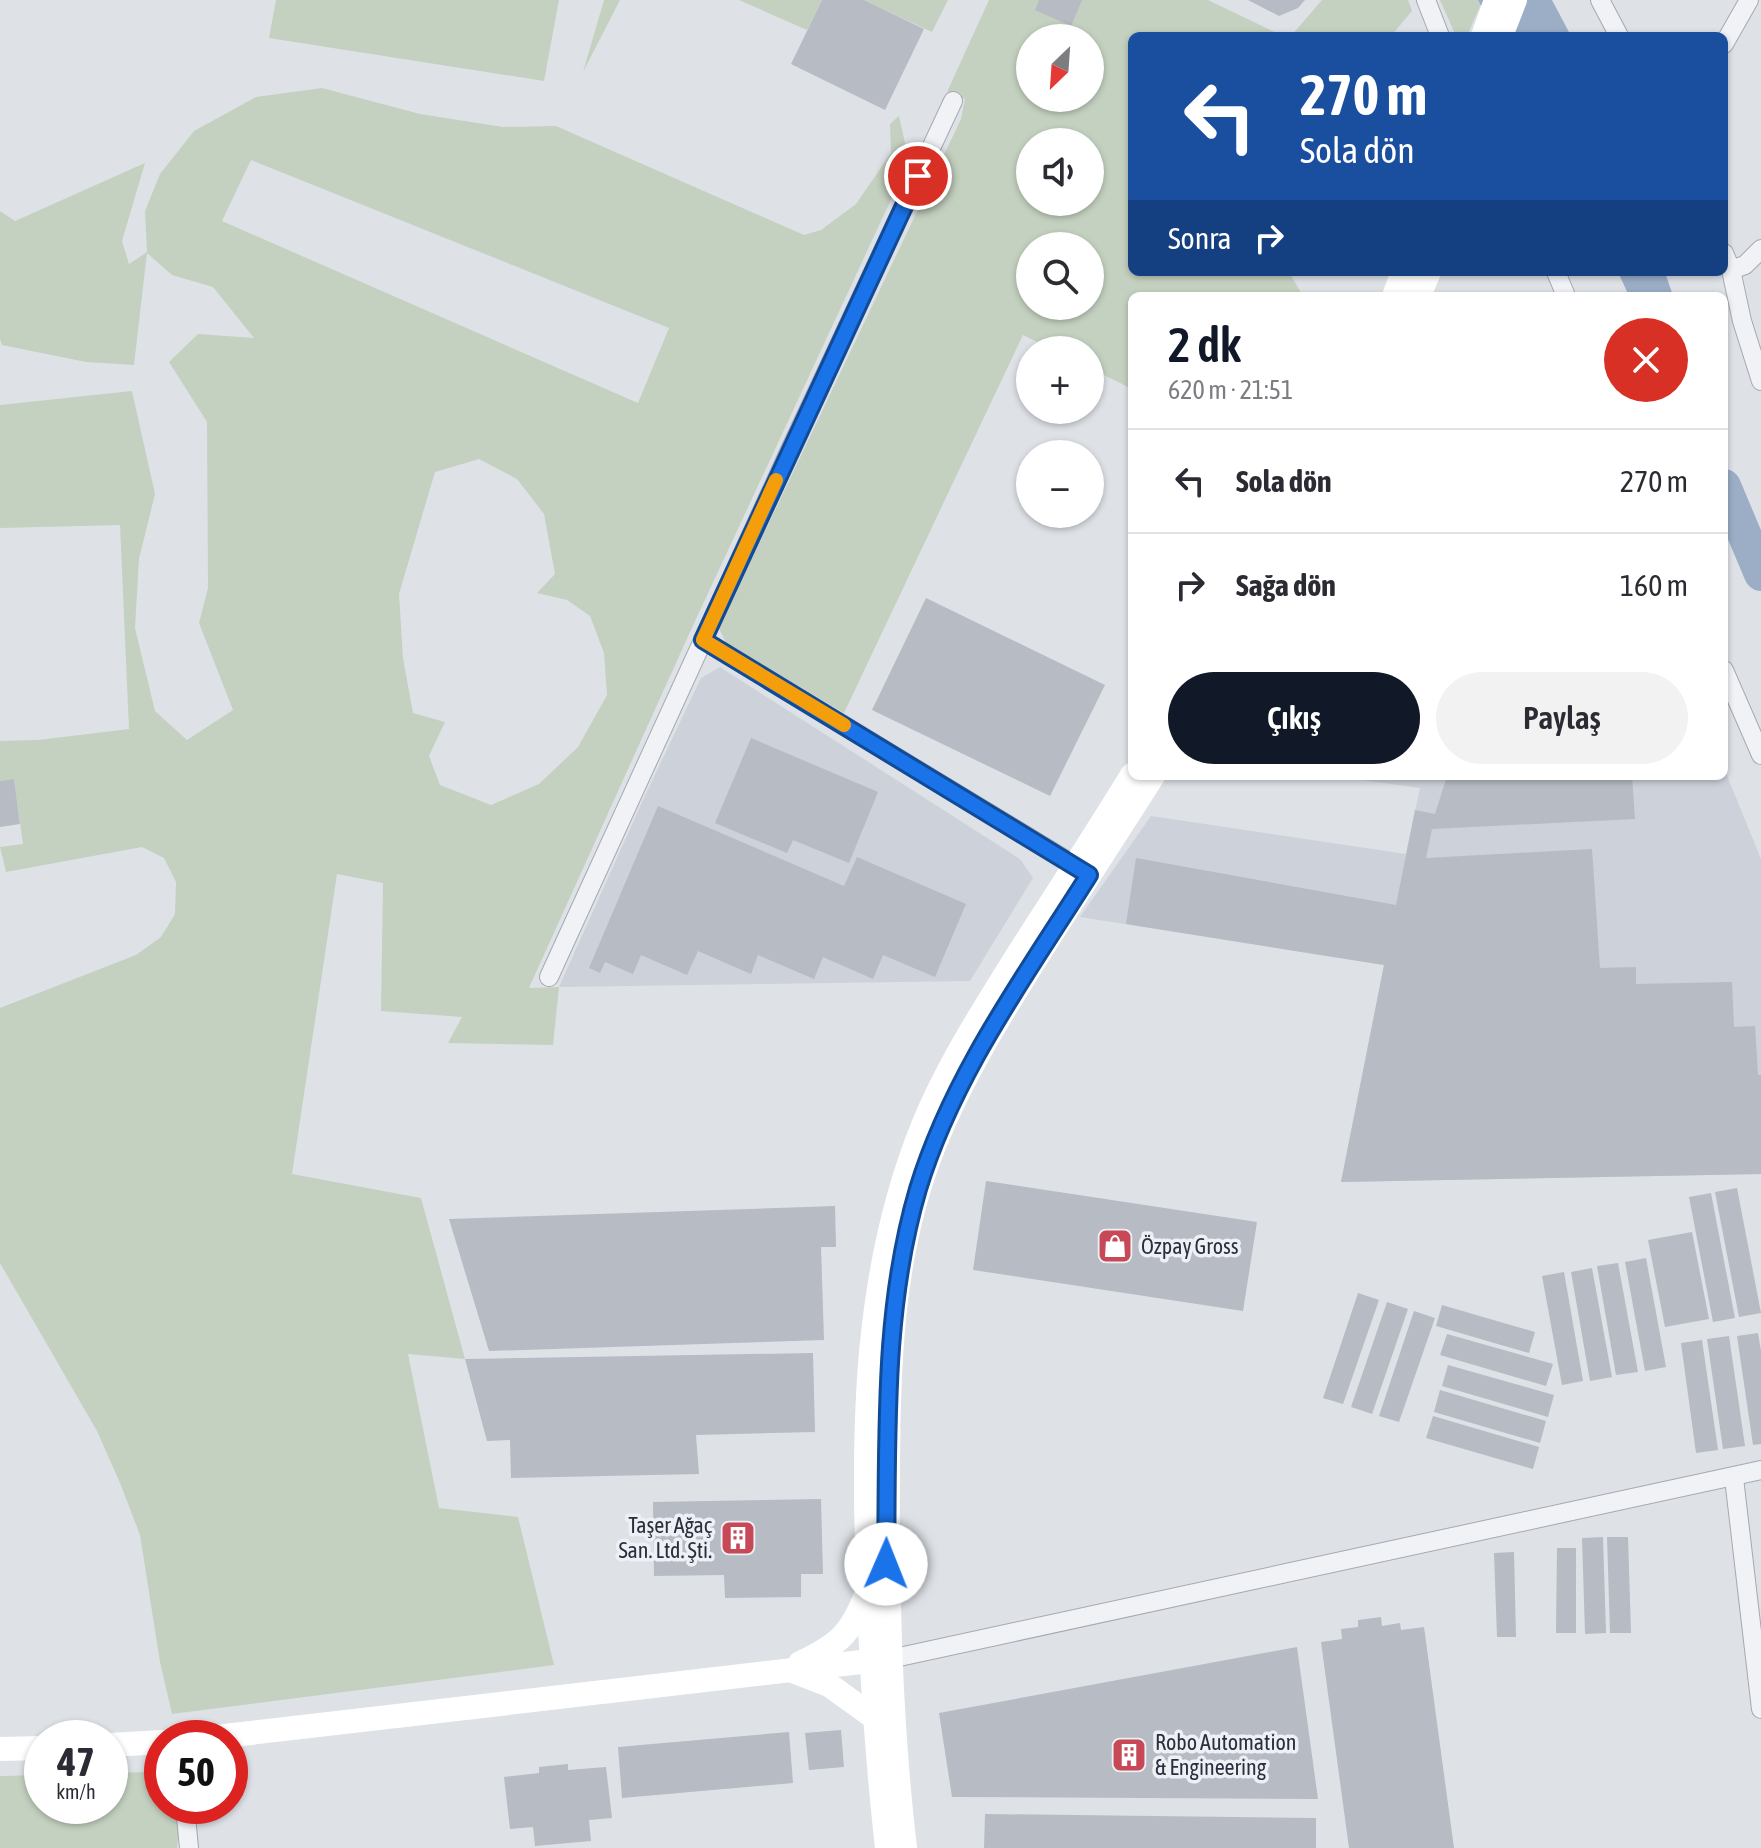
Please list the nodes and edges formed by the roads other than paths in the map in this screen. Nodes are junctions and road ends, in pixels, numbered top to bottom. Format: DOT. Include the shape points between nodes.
graph roads {
  1 [pos="1426,0"];
  2 [pos="1496,0"];
  3 [pos="1515,0"];
  4 [pos="1600,0"];
  5 [pos="1749,0"];
  6 [pos="1438,32"];
  7 [pos="1484,32"];
  8 [pos="1503,32"];
  9 [pos="1617,32"];
  10 [pos="1728,37"];
  11 [pos="953,101"];
  12 [pos="1761,249"];
  13 [pos="1728,262"];
  14 [pos="1728,266"];
  15 [pos="1761,381"];
  16 [pos="703,640"];
  17 [pos="1728,679"];
  18 [pos="1761,755"];
  19 [pos="1129,780"];
  20 [pos="1150,780"];
  21 [pos="1082,870"];
  22 [pos="549,977"];
  23 [pos="1761,1470"];
  24 [pos="1734,1478"];
  25 [pos="868,1590"];
  26 [pos="880,1660"];
  27 [pos="787,1669"];
  28 [pos="1761,1709"];
  29 [pos="875,1718"];
  30 [pos="248,1733"];
  31 [pos="24,1748"];
  32 [pos="0,1749"];
  33 [pos="187,1824"];
  34 [pos="189,1848"];
  35 [pos="887,1848"];
  36 [pos="905,1848"];
  1 -- 6 [label="street"];
  2 -- 7 [label="main road"];
  3 -- 8 [label="main road"];
  4 -- 9 [label="street"];
  5 -- 10 [label="street"];
  11 -- 16 [label="street"];
  12 -- 13 [label="street" via="1745,265"];
  14 -- 15 [label="street"];
  16 -- 21 [label="street"];
  16 -- 22 [label="street"];
  17 -- 18 [label="street"];
  19 -- 21 [label="main road"];
  20 -- 21 [label="main road"];
  21 -- 25 [label="main road" via="976,1021 950,1067 898,1199 876,1307 867,1408"];
  21 -- 26 [label="main road" via="968,1071 934,1147 910,1222 892,1326"];
  23 -- 24 [label="street"];
  24 -- 26 [label="street"];
  24 -- 28 [label="street"];
  25 -- 26 [label="main road"];
  25 -- 27 [label="main road" via="841,1640"];
  26 -- 27 [label="main road"];
  26 -- 29 [label="main road"];
  26 -- 36 [label="main road"];
  27 -- 29 [label="main road" via="829,1685"];
  27 -- 30 [label="main road"];
  29 -- 35 [label="main road"];
  31 -- 32 [label="main road"];
  33 -- 34 [label="street"];
}
